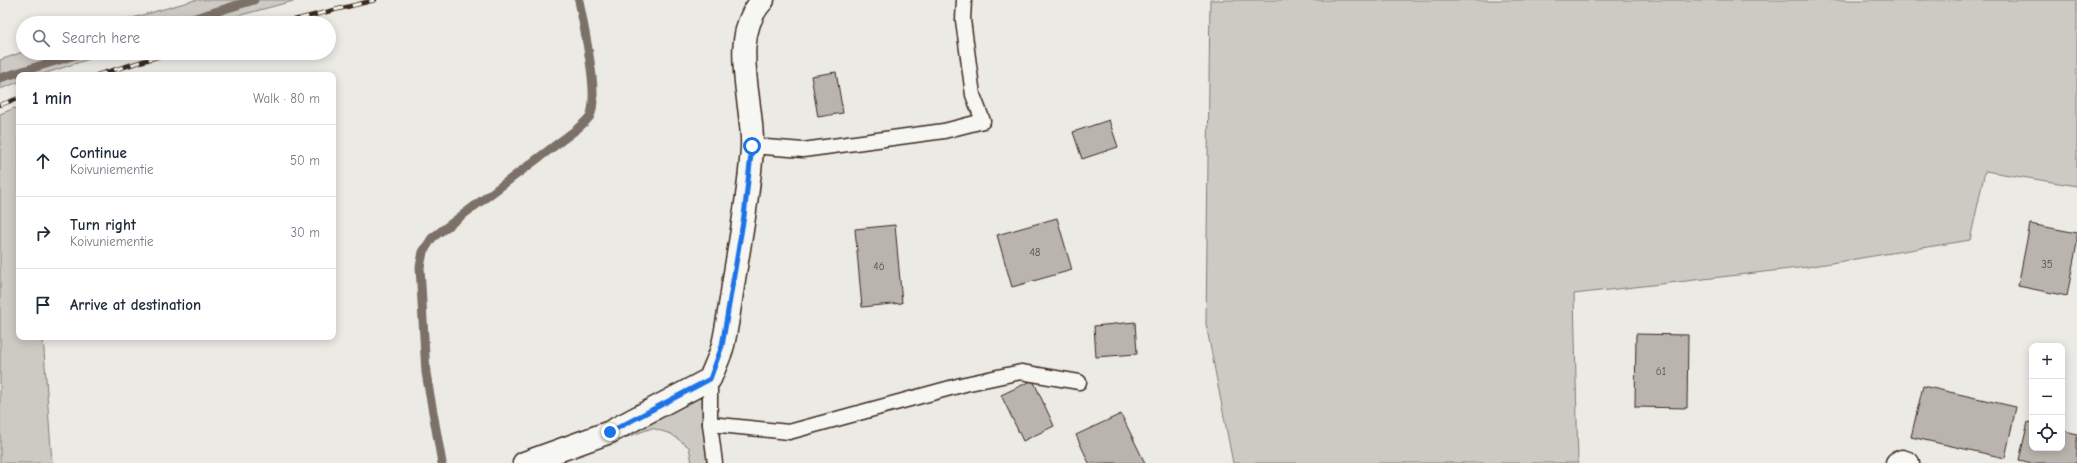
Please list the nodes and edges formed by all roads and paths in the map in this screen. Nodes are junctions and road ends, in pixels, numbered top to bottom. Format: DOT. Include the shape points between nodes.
graph roads {
  1 [pos="763,0"];
  2 [pos="964,0"];
  3 [pos="752,146"];
  4 [pos="710,379"];
  5 [pos="1079,382"];
  6 [pos="710,424"];
  7 [pos="524,463"];
  8 [pos="715,463"];
  9 [pos="1897,463"];
  10 [pos="1908,463"];
  1 -- 3 [label="street" via="750,21 745,40 744,62"];
  2 -- 3 [label="lane" via="963,20 973,95 983,121 944,131 803,150"];
  3 -- 4 [label="street" via="744,216 722,346"];
  4 -- 6 [label="lane"];
  4 -- 7 [label="street" via="610,432"];
  5 -- 6 [label="lane" via="1021,372 965,384 789,432"];
  6 -- 8 [label="lane"];
  9 -- 10 [label="street"];
}
